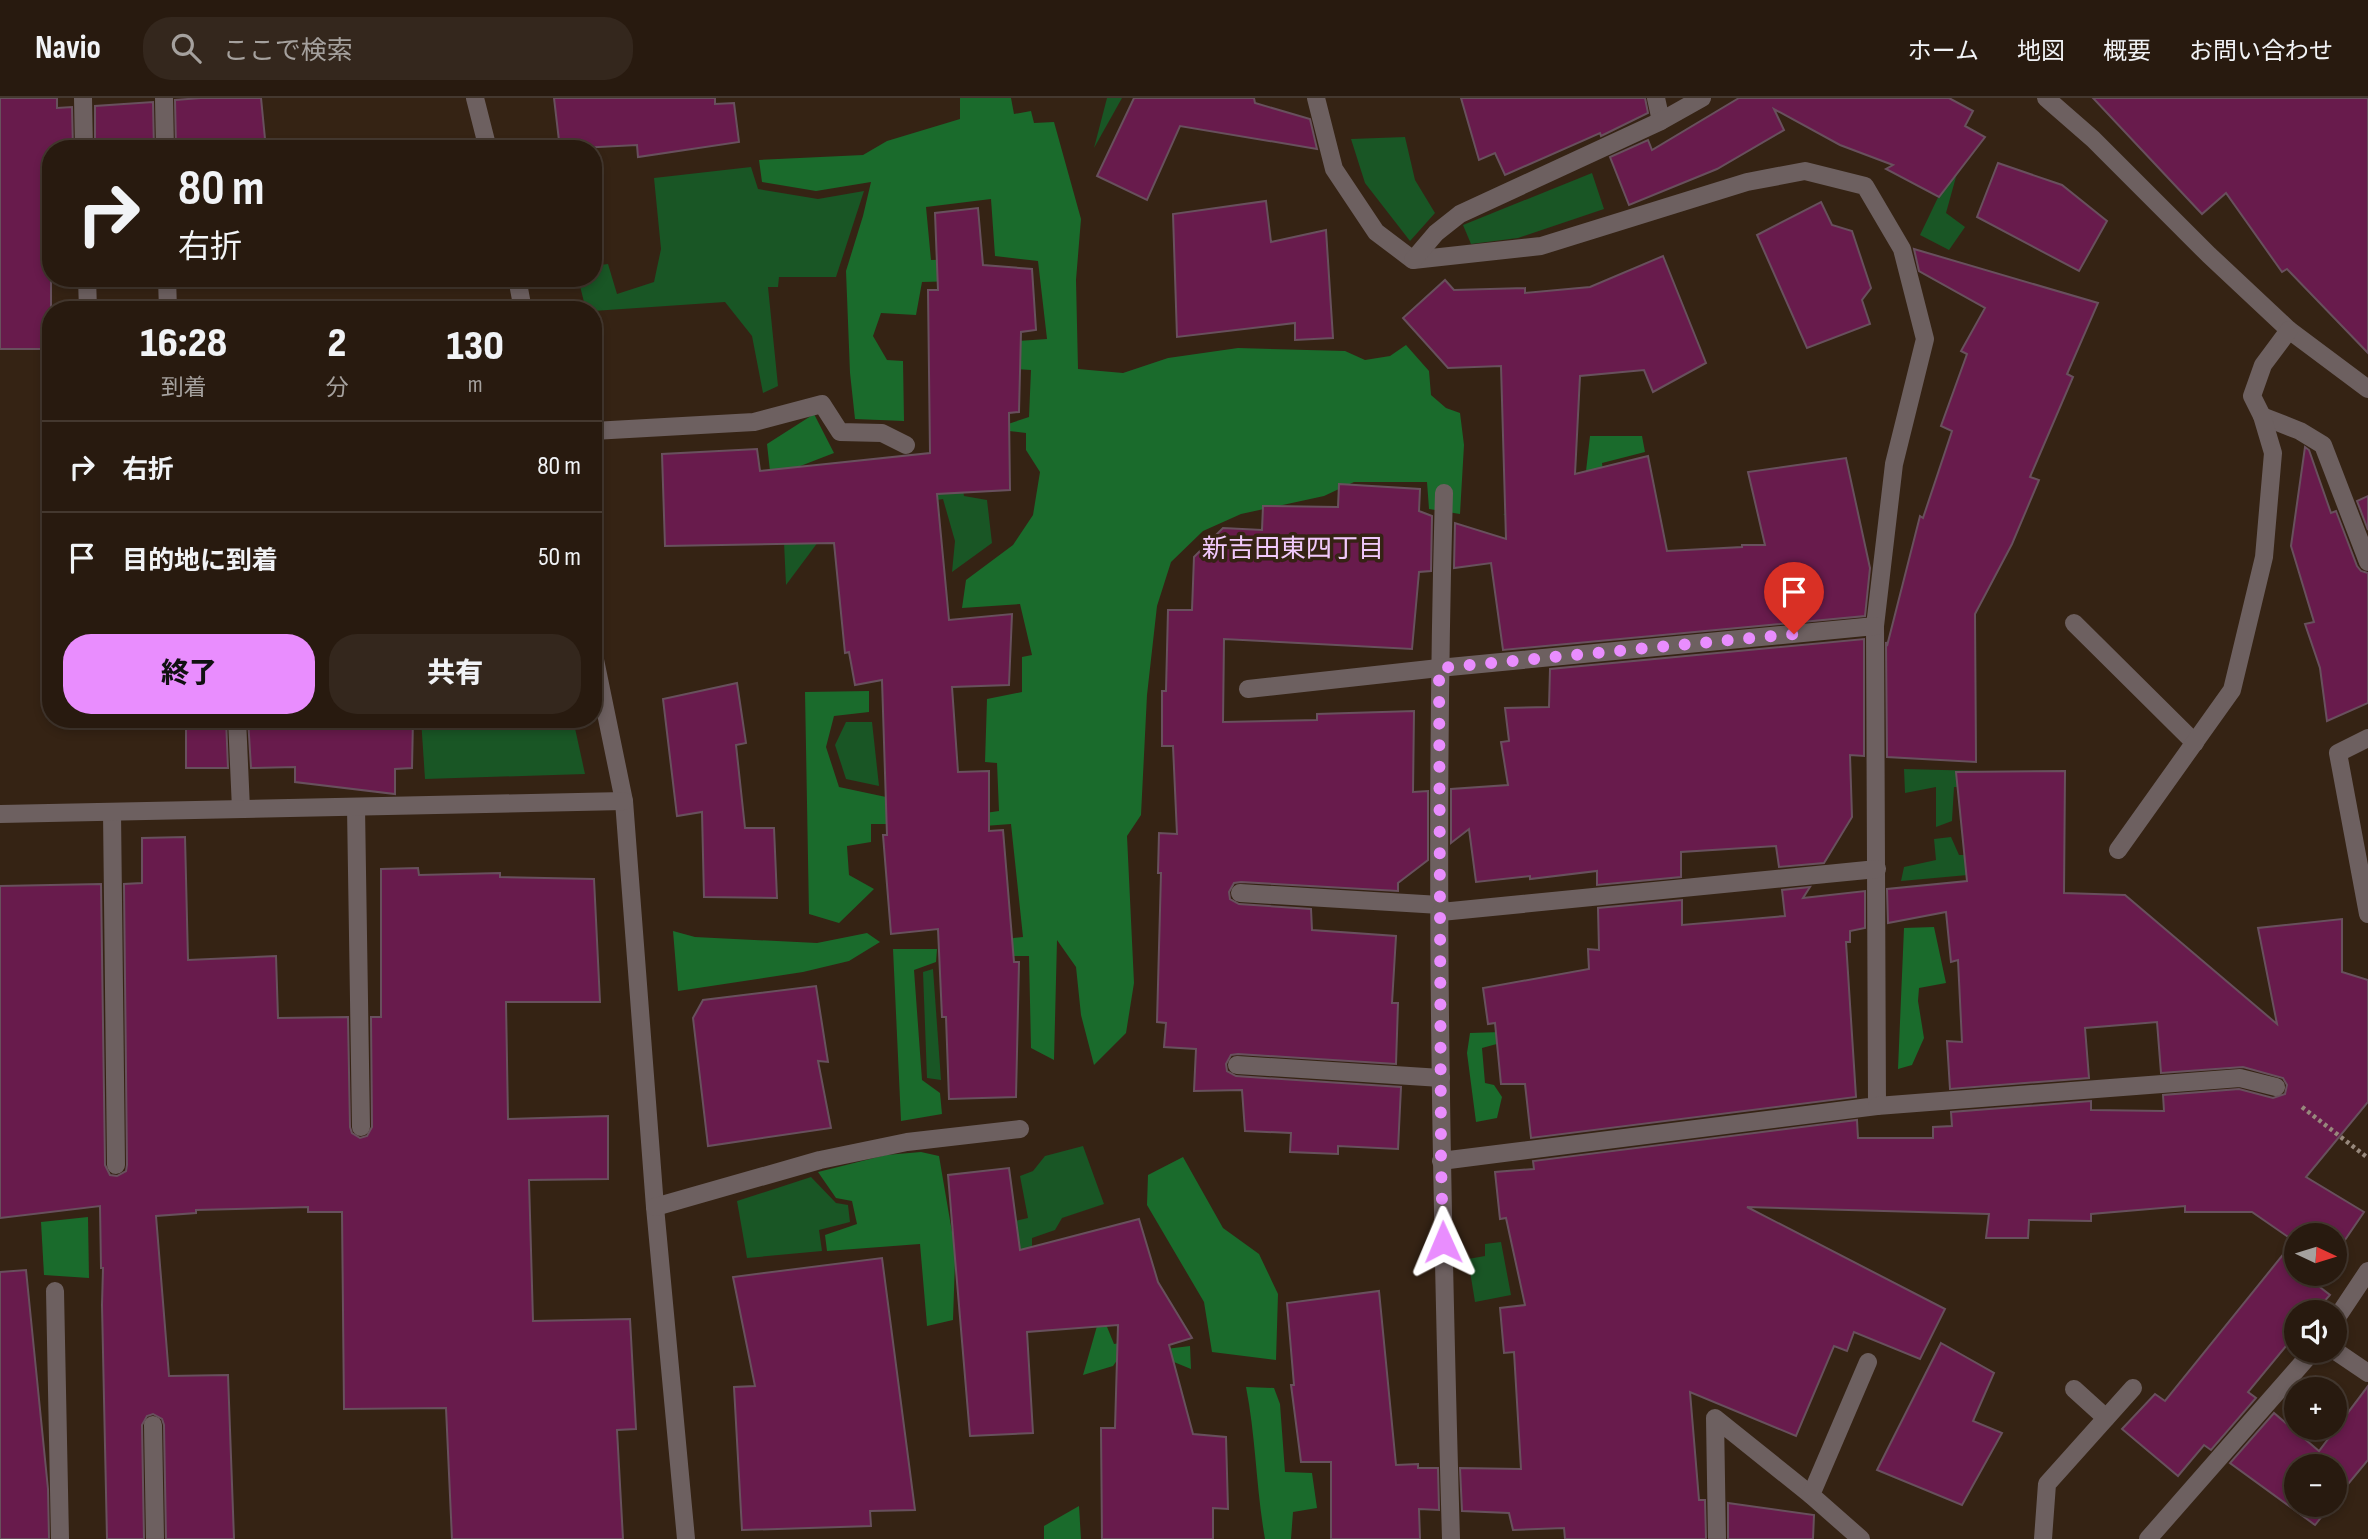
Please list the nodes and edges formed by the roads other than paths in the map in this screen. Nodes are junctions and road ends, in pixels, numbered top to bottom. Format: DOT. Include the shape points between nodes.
graph roads {
  1 [pos="83,98"];
  2 [pos="164,98"];
  3 [pos="475,98"];
  4 [pos="1316,98"];
  5 [pos="1656,98"];
  6 [pos="1702,98"];
  7 [pos="2046,98"];
  8 [pos="1661,121"];
  9 [pos="84,140"];
  10 [pos="165,140"];
  11 [pos="486,140"];
  12 [pos="1413,260"];
  13 [pos="2288,330"];
  14 [pos="2368,389"];
  15 [pos="2262,416"];
  16 [pos="602,430"];
  17 [pos="906,446"];
  18 [pos="1444,493"];
  19 [pos="2368,562"];
  20 [pos="2074,623"];
  21 [pos="1875,626"];
  22 [pos="1439,668"];
  23 [pos="1248,689"];
  24 [pos="602,694"];
  25 [pos="237,728"];
  26 [pos="2368,738"];
  27 [pos="2195,743"];
  28 [pos="624,800"];
  29 [pos="356,807"];
  30 [pos="241,809"];
  31 [pos="112,812"];
  32 [pos="0,814"];
  33 [pos="2118,850"];
  34 [pos="1877,869"];
  35 [pos="1240,893"];
  36 [pos="1440,908"];
  37 [pos="2368,914"];
  38 [pos="1237,1065"];
  39 [pos="1441,1078"];
  40 [pos="2276,1087"];
  41 [pos="1877,1106"];
  42 [pos="361,1127"];
  43 [pos="1020,1129"];
  44 [pos="1441,1161"];
  45 [pos="117,1165"];
  46 [pos="655,1208"];
  47 [pos="2368,1271"];
  48 [pos="55,1291"];
  49 [pos="2347,1302"];
  50 [pos="2347,1359"];
  51 [pos="1868,1362"];
  52 [pos="2302,1363"];
  53 [pos="2368,1373"];
  54 [pos="2133,1388"];
  55 [pos="2074,1389"];
  56 [pos="2106,1418"];
  57 [pos="153,1425"];
  58 [pos="1811,1495"];
  59 [pos="60,1539"];
  60 [pos="155,1539"];
  61 [pos="686,1539"];
  62 [pos="1451,1539"];
  63 [pos="1717,1539"];
  64 [pos="1861,1539"];
  65 [pos="2043,1539"];
  66 [pos="2148,1539"];
  1 -- 9 [label="street"];
  2 -- 10 [label="street"];
  3 -- 11 [label="street"];
  4 -- 12 [label="street" via="1334,169 1376,232"];
  5 -- 8 [label="street"];
  6 -- 8 [label="street"];
  7 -- 13 [label="street"];
  8 -- 12 [label="street" via="1460,214"];
  12 -- 21 [label="street" via="1541,246 1747,181 1805,171 1865,186 1902,249 1925,339 1894,464"];
  13 -- 14 [label="street"];
  13 -- 15 [label="street" via="2263,365 2252,396"];
  15 -- 19 [label="street" via="2323,445"];
  15 -- 27 [label="street" via="2273,453 2264,557 2232,691"];
  16 -- 17 [label="street" via="754,422 822,404 840,432 882,433"];
  18 -- 22 [label="street"];
  20 -- 27 [label="street"];
  21 -- 22 [label="street"];
  21 -- 34 [label="street"];
  22 -- 23 [label="street"];
  22 -- 36 [label="street"];
  24 -- 28 [label="street"];
  25 -- 30 [label="street"];
  26 -- 37 [label="street" via="2338,753"];
  27 -- 33 [label="street"];
  28 -- 29 [label="street"];
  28 -- 46 [label="street"];
  29 -- 30 [label="street"];
  29 -- 42 [label="street"];
  30 -- 31 [label="street"];
  31 -- 32 [label="street"];
  31 -- 45 [label="street"];
  34 -- 36 [label="street"];
  34 -- 41 [label="street"];
  35 -- 36 [label="street"];
  36 -- 39 [label="street"];
  38 -- 39 [label="street"];
  39 -- 44 [label="street"];
  40 -- 41 [label="street" via="2240,1077"];
  41 -- 44 [label="street"];
  43 -- 46 [label="street" via="907,1142 820,1160"];
  44 -- 62 [label="street"];
  46 -- 61 [label="street"];
  47 -- 49 [label="street"];
  48 -- 59 [label="street"];
  50 -- 53 [label="street"];
  51 -- 58 [label="street"];
  52 -- 66 [label="street"];
  54 -- 56 [label="street"];
  55 -- 56 [label="street"];
  56 -- 65 [label="street" via="2047,1484"];
  57 -- 60 [label="street"];
  58 -- 63 [label="street" via="1715,1418"];
  58 -- 64 [label="street"];
}
